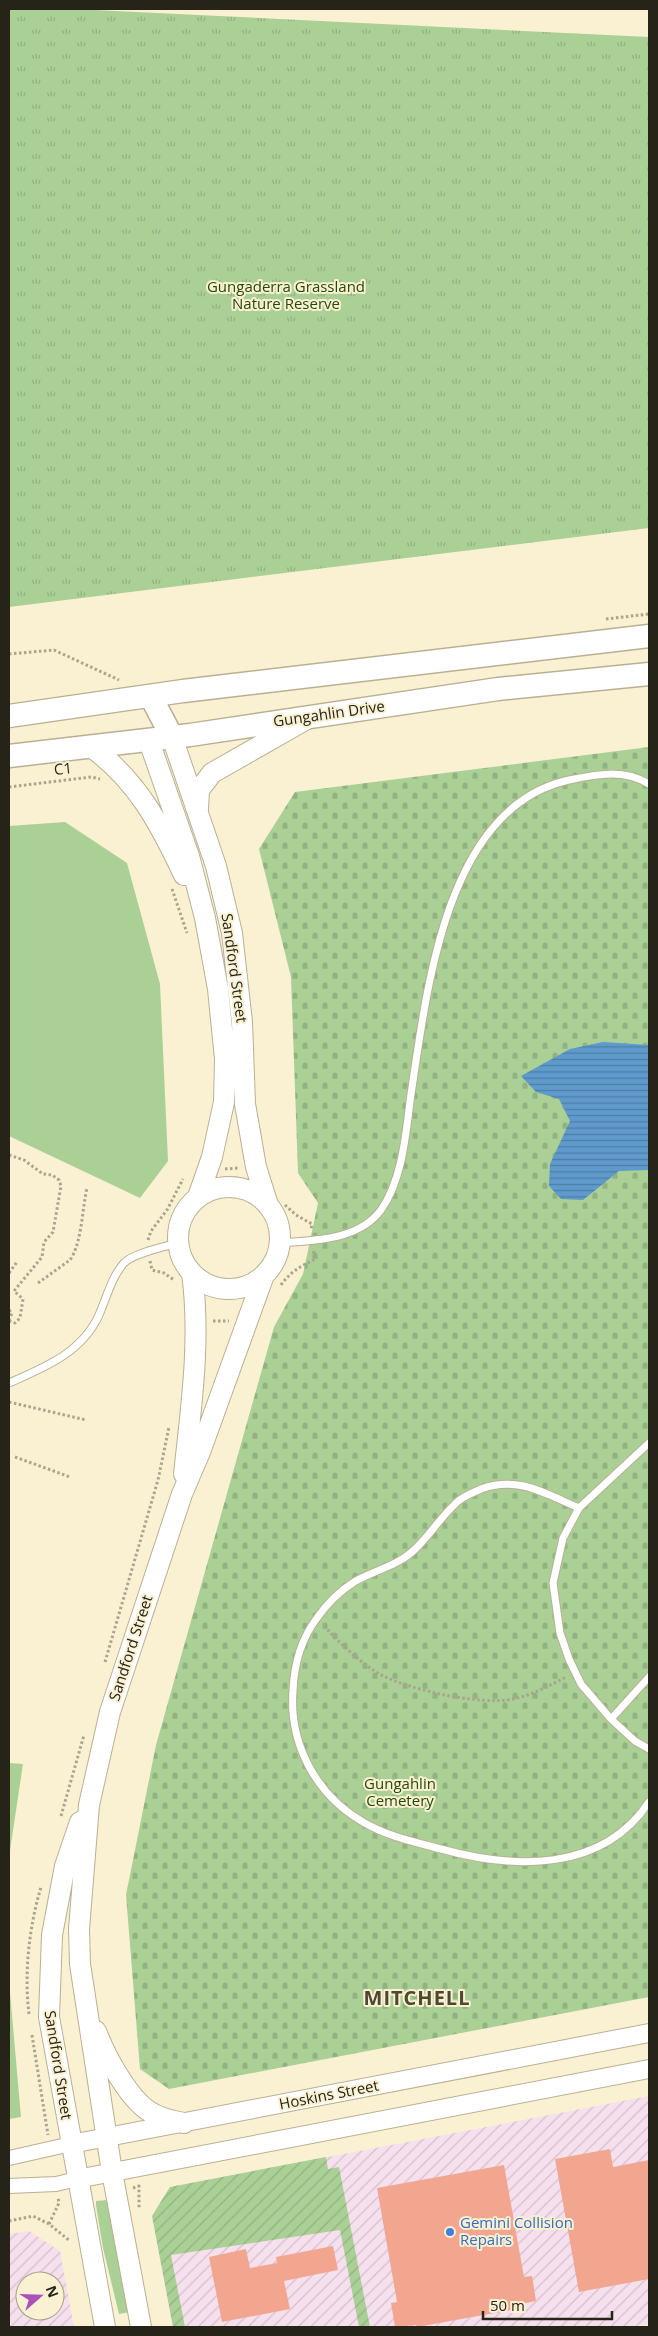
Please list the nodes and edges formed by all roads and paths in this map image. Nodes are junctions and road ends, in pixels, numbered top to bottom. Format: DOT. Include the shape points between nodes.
graph roads {
  1 [pos="649,636"];
  2 [pos="9,654"];
  3 [pos="649,674"];
  4 [pos="119,680"];
  5 [pos="150,697"];
  6 [pos="9,716"];
  7 [pos="313,716"];
  8 [pos="172,738"];
  9 [pos="149,740"];
  10 [pos="90,747"];
  11 [pos="9,756"];
  12 [pos="105,781"];
  13 [pos="649,784"];
  14 [pos="9,786"];
  15 [pos="198,812"];
  16 [pos="169,884"];
  17 [pos="188,939"];
  18 [pos="209,939"];
  19 [pos="9,1155"];
  20 [pos="209,1165"];
  21 [pos="256,1168"];
  22 [pos="186,1172"];
  23 [pos="87,1188"];
  24 [pos="198,1197"];
  25 [pos="274,1201"];
  26 [pos="148,1239"];
  27 [pos="312,1240"];
  28 [pos="178,1243"];
  29 [pos="280,1243"];
  30 [pos="17,1262"];
  31 [pos="155,1272"];
  32 [pos="9,1273"];
  33 [pos="192,1273"];
  34 [pos="264,1274"];
  35 [pos="38,1283"];
  36 [pos="177,1288"];
  37 [pos="279,1290"];
  38 [pos="9,1310"];
  39 [pos="196,1319"];
  40 [pos="9,1320"];
  41 [pos="247,1325"];
  42 [pos="9,1384"];
  43 [pos="9,1402"];
  44 [pos="86,1420"];
  45 [pos="170,1420"];
  46 [pos="649,1443"];
  47 [pos="15,1457"];
  48 [pos="70,1477"];
  49 [pos="158,1480"];
  50 [pos="182,1494"];
  51 [pos="579,1508"];
  52 [pos="316,1619"];
  53 [pos="575,1673"];
  54 [pos="649,1677"];
  55 [pos="611,1719"];
  56 [pos="649,1749"];
  57 [pos="649,1802"];
  58 [pos="89,1805"];
  59 [pos="84,1999"];
  60 [pos="649,2033"];
  61 [pos="649,2069"];
  62 [pos="184,2123"];
  63 [pos="107,2137"];
  64 [pos="71,2144"];
  65 [pos="9,2158"];
  66 [pos="112,2172"];
  67 [pos="77,2179"];
  68 [pos="9,2186"];
  69 [pos="59,2203"];
  70 [pos="9,2220"];
  71 [pos="49,2224"];
  72 [pos="70,2239"];
  73 [pos="105,2327"];
  74 [pos="141,2327"];
  1 -- 5 [label="main road"];
  2 -- 4 [label="path" via="54,650"];
  3 -- 7 [label="main road, Gungahlin Drive" via="498,690"];
  5 -- 6 [label="main road"];
  5 -- 8 [label="main road"];
  5 -- 9 [label="main road"];
  7 -- 8 [label="main road, Gungahlin Drive"];
  7 -- 15 [label="main road" via="212,773 199,790"];
  8 -- 9 [label="main road, Gungahlin Drive"];
  8 -- 15 [label="main road, Sandford Street"];
  9 -- 10 [label="main road, Gungahlin Drive"];
  9 -- 18 [label="main road, Sandford Street" via="188,856"];
  10 -- 11 [label="main road, Gungahlin Drive"];
  10 -- 18 [label="main road" via="122,772 150,809 189,887"];
  12 -- 14 [label="path, C1" via="91,777"];
  13 -- 27 [label="lane" via="619,773 548,786 498,819 480,842 468,862 442,933 423,1016 403,1147 389,1196 380,1212 365,1224 349,1233"];
  15 -- 21 [label="main road, Sandford Street" via="216,866 235,951 245,1104"];
  16 -- 17 [label="path"];
  18 -- 20 [label="main road, Sandford Street" via="226,1059 220,1125"];
  19 -- 40 [label="path" via="24,1160 43,1174 52,1175 61,1186 53,1232 44,1242 42,1257 14,1291 23,1299 20,1318 15,1324"];
  20 -- 21 [label="path" via="218,1169"];
  20 -- 24 [label="main road, Sandford Street"];
  21 -- 25 [label="main road, Sandford Street"];
  22 -- 26 [label="path" via="168,1210"];
  23 -- 35 [label="path" via="73,1256"];
  24 -- 25 [label="main road" via="209,1190 234,1187"];
  24 -- 28 [label="main road" via="182,1217"];
  25 -- 27 [label="path" via="312,1224"];
  25 -- 29 [label="main road"];
  27 -- 29 [label="lane"];
  27 -- 37 [label="path" via="316,1259 289,1275"];
  28 -- 33 [label="main road" via="182,1259"];
  28 -- 42 [label="lane" via="124,1262 98,1318 83,1338 60,1359"];
  29 -- 34 [label="main road" via="275,1260"];
  30 -- 32 [label="path"];
  31 -- 36 [label="path" via="170,1276"];
  33 -- 34 [label="main road" via="215,1287 228,1289 241,1287"];
  33 -- 39 [label="main road, Sandford Street"];
  34 -- 41 [label="main road, Sandford Street"];
  38 -- 40 [label="path" via="12,1313"];
  39 -- 41 [label="path"];
  39 -- 50 [label="main road, Sandford Street"];
  41 -- 50 [label="main road, Sandford Street"];
  43 -- 44 [label="path"];
  45 -- 49 [label="path"];
  46 -- 51 [label="lane"];
  47 -- 48 [label="path"];
  50 -- 58 [label="main road, Sandford Street" via="110,1712"];
  51 -- 52 [label="lane" via="530,1486 490,1486 474,1492 456,1502 426,1539 408,1555 354,1582"];
  51 -- 53 [label="lane" via="563,1538 554,1583 560,1633"];
  52 -- 53 [label="path" via="348,1651 378,1673 399,1682 461,1698 510,1700 532,1695"];
  52 -- 57 [label="lane" via="303,1642 297,1662 292,1703 300,1749 317,1781 337,1803 363,1822 402,1839 462,1855 532,1863 578,1856 598,1847 628,1828"];
  53 -- 55 [label="lane"];
  54 -- 55 [label="lane"];
  55 -- 56 [label="lane"];
  58 -- 59 [label="main road, Sandford Street" via="79,1928"];
  58 -- 64 [label="main road, Sandford Street" via="65,1866 52,1935 49,1983 49,2017"];
  59 -- 62 [label="main road" via="100,2041 122,2081 142,2106 153,2114"];
  59 -- 63 [label="main road, Sandford Street"];
  60 -- 62 [label="street, Hoskins Street"];
  61 -- 66 [label="street"];
  62 -- 63 [label="street, Hoskins Street"];
  63 -- 64 [label="street, Hoskins Street"];
  63 -- 66 [label="main road, Sandford Street"];
  64 -- 65 [label="street, Hoskins Street"];
  64 -- 67 [label="main road, Sandford Street"];
  66 -- 67 [label="street"];
  66 -- 74 [label="main road, Sandford Street"];
  67 -- 68 [label="street" via="56,2184"];
  67 -- 73 [label="main road, Sandford Street"];
  69 -- 71 [label="path"];
  70 -- 71 [label="path" via="33,2216"];
  71 -- 72 [label="path"];
}
